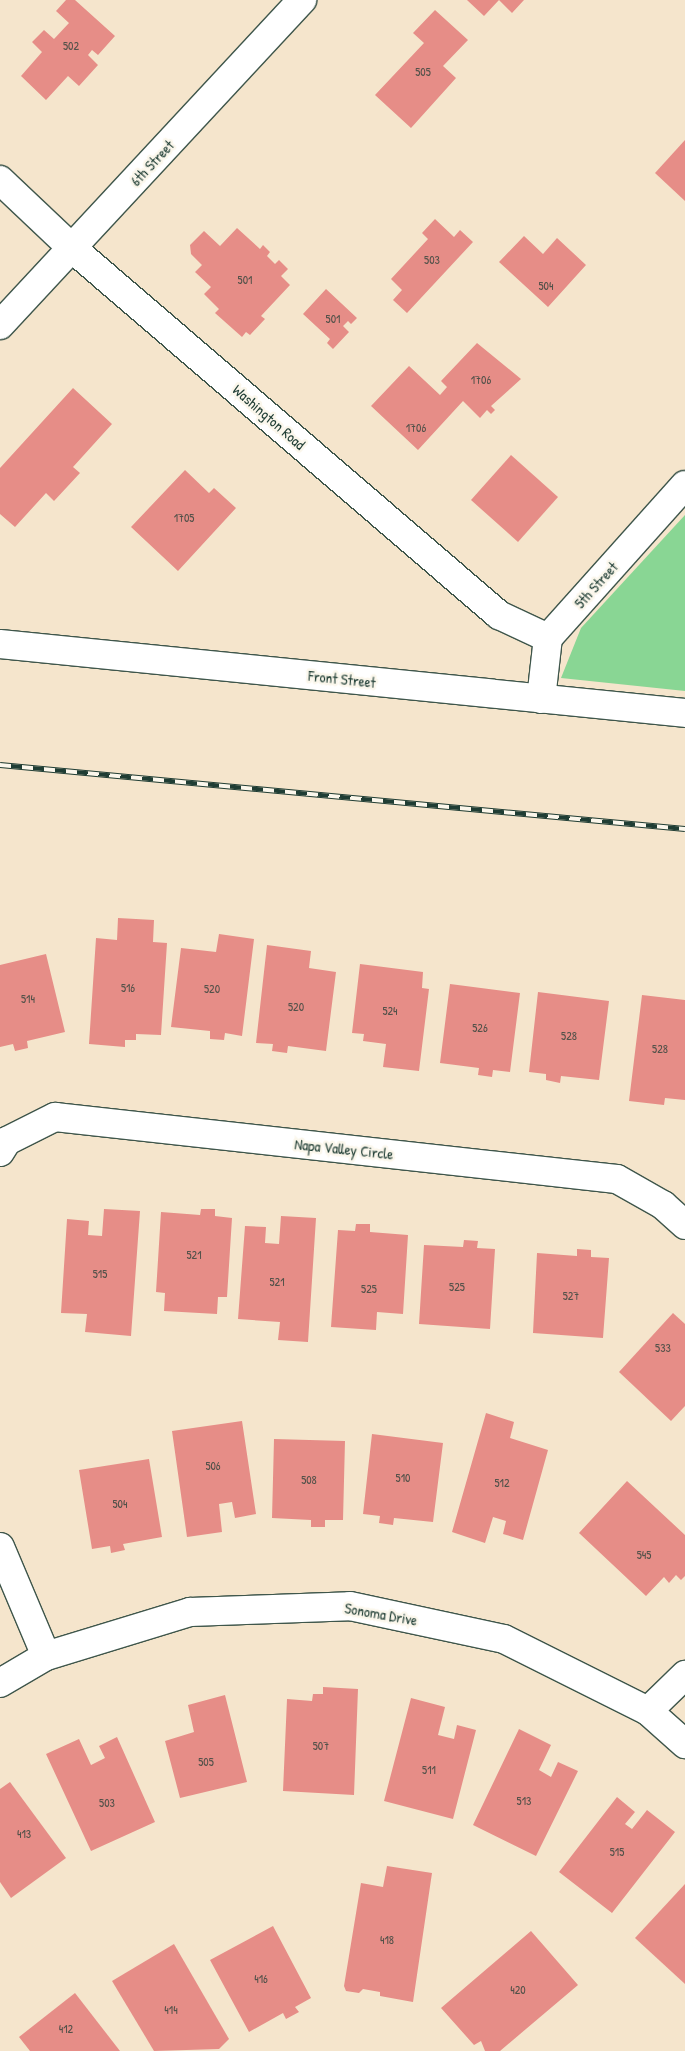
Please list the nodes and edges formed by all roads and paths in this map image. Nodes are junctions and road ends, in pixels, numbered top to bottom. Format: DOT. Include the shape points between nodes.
graph roads {
  1 [pos="302,0"];
  2 [pos="0,180"];
  3 [pos="73,249"];
  4 [pos="0,325"];
  5 [pos="685,485"];
  6 [pos="548,638"];
  7 [pos="0,644"];
  8 [pos="542,699"];
  9 [pos="685,713"];
  10 [pos="0,1152"];
  11 [pos="685,1225"];
  12 [pos="0,1547"];
  13 [pos="46,1656"];
  14 [pos="685,1675"];
  15 [pos="0,1683"];
  16 [pos="648,1711"];
  17 [pos="685,1744"];
  1 -- 3 [label="street, 6th Street"];
  2 -- 3 [label="street, Washington Road"];
  3 -- 4 [label="street, 6th Street"];
  3 -- 6 [label="street, Washington Road" via="499,615"];
  5 -- 6 [label="street, 5th Street"];
  6 -- 8 [label="street"];
  7 -- 8 [label="street, Front Street"];
  8 -- 9 [label="street, Front Street"];
  10 -- 11 [label="street, Napa Valley Circle" via="7,1141 55,1117 617,1179 663,1205"];
  12 -- 13 [label="street"];
  13 -- 15 [label="street, Sonoma Drive"];
  13 -- 16 [label="street, Sonoma Drive" via="190,1612 350,1606 504,1638"];
  14 -- 16 [label="street"];
  16 -- 17 [label="street, Sonoma Drive"];
}
